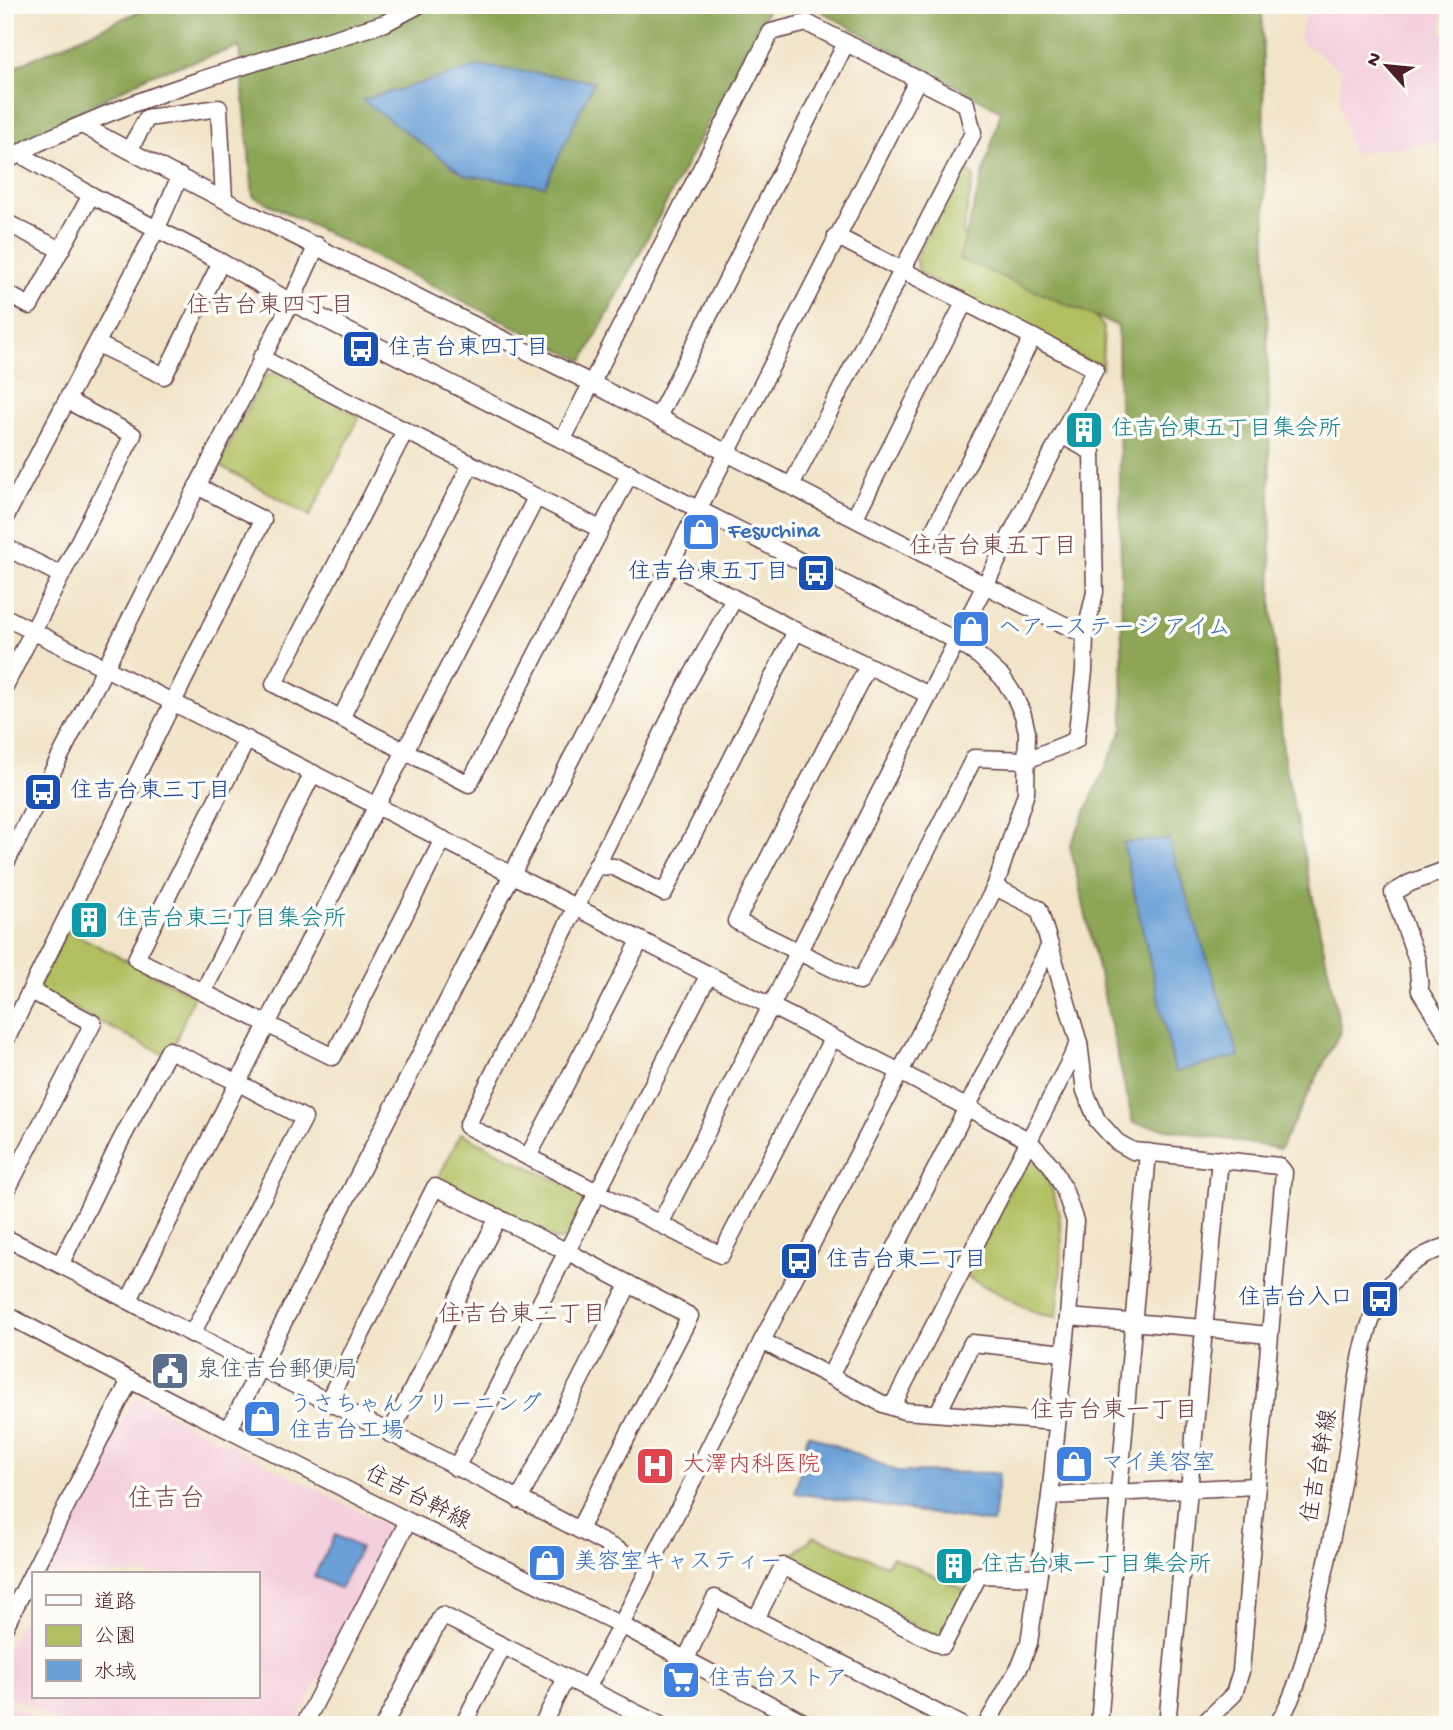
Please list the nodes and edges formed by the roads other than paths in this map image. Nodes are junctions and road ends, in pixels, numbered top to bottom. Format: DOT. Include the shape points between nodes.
graph roads {
  1 [pos="419,5"];
  2 [pos="846,43"];
  3 [pos="918,79"];
  4 [pos="82,124"];
  5 [pos="129,150"];
  6 [pos="11,158"];
  7 [pos="180,176"];
  8 [pos="91,195"];
  9 [pos="224,199"];
  10 [pos="5,222"];
  11 [pos="157,228"];
  12 [pos="836,236"];
  13 [pos="317,245"];
  14 [pos="61,250"];
  15 [pos="221,262"];
  16 [pos="902,270"];
  17 [pos="5,293"];
  18 [pos="290,302"];
  19 [pos="964,303"];
  20 [pos="1032,338"];
  21 [pos="97,344"];
  22 [pos="261,358"];
  23 [pos="593,384"];
  24 [pos="68,401"];
  25 [pos="657,417"];
  26 [pos="405,431"];
  27 [pos="1063,436"];
  28 [pos="563,439"];
  29 [pos="726,453"];
  30 [pos="471,464"];
  31 [pos="631,473"];
  32 [pos="197,486"];
  33 [pos="791,486"];
  34 [pos="536,498"];
  35 [pos="699,508"];
  36 [pos="855,517"];
  37 [pos="5,518"];
  38 [pos="600,529"];
  39 [pos="5,547"];
  40 [pos="922,553"];
  41 [pos="670,564"];
  42 [pos="61,575"];
  43 [pos="986,587"];
  44 [pos="734,599"];
  45 [pos="5,617"];
  46 [pos="33,631"];
  47 [pos="796,631"];
  48 [pos="1085,635"];
  49 [pos="957,641"];
  50 [pos="868,666"];
  51 [pos="106,669"];
  52 [pos="5,685"];
  53 [pos="929,695"];
  54 [pos="174,703"];
  55 [pos="341,718"];
  56 [pos="247,740"];
  57 [pos="406,751"];
  58 [pos="1027,760"];
  59 [pos="313,773"];
  60 [pos="377,805"];
  61 [pos="443,839"];
  62 [pos="5,865"];
  63 [pos="596,866"];
  64 [pos="1448,869"];
  65 [pos="511,874"];
  66 [pos="995,887"];
  67 [pos="576,908"];
  68 [pos="640,941"];
  69 [pos="1050,945"];
  70 [pos="798,953"];
  71 [pos="708,976"];
  72 [pos="31,991"];
  73 [pos="202,992"];
  74 [pos="771,1007"];
  75 [pos="268,1024"];
  76 [pos="1448,1036"];
  77 [pos="832,1039"];
  78 [pos="5,1042"];
  79 [pos="1079,1044"];
  80 [pos="900,1072"];
  81 [pos="239,1083"];
  82 [pos="967,1108"];
  83 [pos="1028,1140"];
  84 [pos="1148,1152"];
  85 [pos="528,1157"];
  86 [pos="1220,1159"];
  87 [pos="596,1192"];
  88 [pos="5,1195"];
  89 [pos="498,1217"];
  90 [pos="660,1222"];
  91 [pos="5,1238"];
  92 [pos="1448,1246"];
  93 [pos="568,1252"];
  94 [pos="61,1263"];
  95 [pos="629,1284"];
  96 [pos="129,1300"];
  97 [pos="5,1314"];
  98 [pos="1068,1317"];
  99 [pos="1134,1322"];
  100 [pos="1204,1328"];
  101 [pos="192,1334"];
  102 [pos="1268,1335"];
  103 [pos="762,1341"];
  104 [pos="1064,1353"];
  105 [pos="261,1367"];
  106 [pos="830,1376"];
  107 [pos="130,1380"];
  108 [pos="328,1401"];
  109 [pos="892,1407"];
  110 [pos="937,1413"];
  111 [pos="1056,1422"];
  112 [pos="229,1429"];
  113 [pos="390,1434"];
  114 [pos="456,1468"];
  115 [pos="1256,1486"];
  116 [pos="1190,1488"];
  117 [pos="1120,1493"];
  118 [pos="1050,1496"];
  119 [pos="519,1500"];
  120 [pos="408,1521"];
  121 [pos="579,1529"];
  122 [pos="648,1566"];
  123 [pos="33,1572"];
  124 [pos="32,1574"];
  125 [pos="1038,1577"];
  126 [pos="756,1619"];
  127 [pos="621,1625"];
  128 [pos="5,1627"];
  129 [pos="503,1646"];
  130 [pos="685,1661"];
  131 [pos="566,1678"];
  132 [pos="587,1688"];
  133 [pos="629,1709"];
  134 [pos="304,1725"];
  135 [pos="384,1725"];
  136 [pos="463,1725"];
  137 [pos="542,1725"];
  138 [pos="621,1725"];
  139 [pos="660,1725"];
  140 [pos="808,1725"];
  141 [pos="961,1725"];
  142 [pos="986,1725"];
  143 [pos="1100,1725"];
  144 [pos="1167,1725"];
  145 [pos="1202,1725"];
  146 [pos="1277,1725"];
  1 -- 4 [label="street" via="385,23 139,100"];
  2 -- 3 [label="street"];
  2 -- 23 [label="street" via="807,23 771,32"];
  2 -- 25 [label="street"];
  3 -- 12 [label="street"];
  3 -- 16 [label="street" via="966,104 973,133"];
  4 -- 5 [label="street"];
  4 -- 6 [label="street"];
  5 -- 7 [label="street"];
  5 -- 9 [label="street" via="146,118 219,108"];
  6 -- 8 [label="street"];
  7 -- 9 [label="street"];
  7 -- 11 [label="street"];
  8 -- 11 [label="street"];
  8 -- 14 [label="street"];
  9 -- 13 [label="street"];
  10 -- 14 [label="street"];
  11 -- 15 [label="street"];
  11 -- 21 [label="street"];
  12 -- 16 [label="street"];
  12 -- 29 [label="street"];
  13 -- 18 [label="street"];
  13 -- 23 [label="street"];
  14 -- 17 [label="street" via="30,306"];
  15 -- 18 [label="street"];
  15 -- 21 [label="street" via="164,376"];
  16 -- 19 [label="street"];
  16 -- 33 [label="street"];
  18 -- 22 [label="street"];
  18 -- 28 [label="street"];
  19 -- 20 [label="street"];
  19 -- 36 [label="street"];
  20 -- 27 [label="street" via="1095,369"];
  20 -- 40 [label="street"];
  21 -- 24 [label="street"];
  22 -- 26 [label="street"];
  22 -- 32 [label="street"];
  23 -- 25 [label="street"];
  23 -- 28 [label="street"];
  24 -- 37 [label="street"];
  24 -- 42 [label="street" via="133,435"];
  25 -- 29 [label="street"];
  26 -- 30 [label="street"];
  26 -- 55 [label="street" via="274,684"];
  27 -- 43 [label="street"];
  27 -- 48 [label="street" via="1091,452 1095,592"];
  28 -- 31 [label="street"];
  29 -- 33 [label="street"];
  29 -- 35 [label="street"];
  30 -- 34 [label="street"];
  30 -- 55 [label="street"];
  31 -- 35 [label="street"];
  31 -- 38 [label="street"];
  32 -- 51 [label="street"];
  32 -- 54 [label="street" via="263,520"];
  33 -- 36 [label="street"];
  34 -- 38 [label="street"];
  34 -- 57 [label="street"];
  35 -- 41 [label="street"];
  35 -- 49 [label="street"];
  36 -- 40 [label="street"];
  38 -- 57 [label="street" via="470,783"];
  39 -- 42 [label="street"];
  40 -- 43 [label="street"];
  41 -- 44 [label="street"];
  41 -- 65 [label="street"];
  42 -- 46 [label="street"];
  43 -- 48 [label="street"];
  43 -- 49 [label="street"];
  44 -- 47 [label="street"];
  44 -- 63 [label="street"];
  45 -- 46 [label="street"];
  46 -- 51 [label="street"];
  46 -- 52 [label="street"];
  47 -- 50 [label="street"];
  47 -- 63 [label="street" via="664,893 614,867"];
  48 -- 58 [label="street" via="1076,740"];
  49 -- 53 [label="street"];
  49 -- 58 [label="street" via="1002,677 1014,695 1027,732"];
  50 -- 53 [label="street"];
  50 -- 70 [label="street" via="736,921"];
  51 -- 54 [label="street"];
  51 -- 62 [label="street"];
  53 -- 70 [label="street"];
  54 -- 56 [label="street"];
  54 -- 72 [label="street"];
  55 -- 57 [label="street"];
  56 -- 59 [label="street"];
  56 -- 73 [label="street" via="136,959"];
  57 -- 60 [label="street"];
  58 -- 66 [label="street" via="1026,793"];
  58 -- 70 [label="street" via="974,758 860,982"];
  59 -- 60 [label="street"];
  59 -- 73 [label="street"];
  60 -- 61 [label="street"];
  60 -- 75 [label="street"];
  61 -- 65 [label="street"];
  61 -- 75 [label="street" via="333,1057"];
  63 -- 67 [label="street"];
  64 -- 76 [label="street" via="1393,893 1417,960 1420,991"];
  65 -- 67 [label="street"];
  65 -- 105 [label="street"];
  66 -- 69 [label="street" via="1039,909"];
  66 -- 80 [label="street"];
  67 -- 68 [label="street"];
  67 -- 85 [label="street" via="467,1126"];
  68 -- 71 [label="street"];
  68 -- 85 [label="street"];
  69 -- 79 [label="street"];
  69 -- 82 [label="street"];
  70 -- 74 [label="street"];
  71 -- 74 [label="street"];
  71 -- 87 [label="street"];
  72 -- 78 [label="street"];
  72 -- 88 [label="street" via="93,1023"];
  73 -- 75 [label="street"];
  74 -- 77 [label="street"];
  74 -- 90 [label="street"];
  75 -- 81 [label="street"];
  77 -- 80 [label="street"];
  77 -- 90 [label="street" via="721,1255"];
  79 -- 83 [label="street"];
  79 -- 84 [label="street" via="1085,1091 1097,1120 1125,1148"];
  80 -- 82 [label="street"];
  80 -- 103 [label="street"];
  81 -- 94 [label="street" via="169,1050"];
  81 -- 96 [label="street"];
  81 -- 101 [label="street" via="304,1118"];
  82 -- 83 [label="street"];
  82 -- 106 [label="street"];
  83 -- 98 [label="street" via="1051,1165 1074,1221"];
  83 -- 109 [label="street"];
  84 -- 86 [label="street"];
  84 -- 99 [label="street"];
  85 -- 87 [label="street"];
  86 -- 100 [label="street"];
  86 -- 102 [label="street" via="1279,1166 1284,1172"];
  87 -- 90 [label="street"];
  87 -- 93 [label="street"];
  89 -- 93 [label="street"];
  89 -- 108 [label="street" via="435,1187"];
  89 -- 113 [label="street"];
  91 -- 94 [label="street"];
  92 -- 146 [label="street, 住吉台幹線" via="1418,1258 1399,1274 1377,1305 1358,1378 1321,1590 1300,1674"];
  93 -- 95 [label="street"];
  93 -- 114 [label="street"];
  94 -- 96 [label="street"];
  95 -- 119 [label="street"];
  95 -- 121 [label="street" via="690,1316"];
  96 -- 101 [label="street"];
  97 -- 107 [label="street, 住吉台幹線"];
  98 -- 99 [label="street"];
  98 -- 104 [label="street"];
  99 -- 100 [label="street"];
  99 -- 117 [label="street"];
  100 -- 102 [label="street"];
  100 -- 116 [label="street"];
  101 -- 105 [label="street"];
  102 -- 115 [label="street"];
  103 -- 106 [label="street"];
  103 -- 122 [label="street"];
  104 -- 110 [label="street" via="972,1343"];
  104 -- 111 [label="street"];
  105 -- 108 [label="street"];
  105 -- 112 [label="street"];
  106 -- 109 [label="street"];
  107 -- 112 [label="street, 住吉台幹線"];
  107 -- 123 [label="street"];
  108 -- 113 [label="street"];
  109 -- 110 [label="street"];
  110 -- 111 [label="street"];
  111 -- 118 [label="street"];
  112 -- 120 [label="street, 住吉台幹線"];
  113 -- 114 [label="street"];
  114 -- 119 [label="street"];
  115 -- 116 [label="street"];
  115 -- 145 [label="street" via="1241,1671 1234,1694"];
  116 -- 117 [label="street"];
  116 -- 144 [label="street"];
  117 -- 118 [label="street"];
  117 -- 143 [label="street"];
  118 -- 125 [label="street"];
  119 -- 121 [label="street"];
  120 -- 127 [label="street, 住吉台幹線"];
  120 -- 134 [label="street"];
  121 -- 122 [label="street"];
  122 -- 127 [label="street"];
  124 -- 128 [label="street"];
  125 -- 126 [label="street" via="979,1575 943,1646 783,1566"];
  125 -- 142 [label="street" via="1029,1643"];
  126 -- 130 [label="street" via="715,1598"];
  126 -- 141 [label="street"];
  127 -- 130 [label="street, 住吉台幹線"];
  127 -- 132 [label="street"];
  129 -- 131 [label="street"];
  129 -- 135 [label="street" via="442,1615"];
  129 -- 136 [label="street"];
  130 -- 140 [label="street, 住吉台幹線"];
  131 -- 132 [label="street"];
  131 -- 137 [label="street"];
  132 -- 133 [label="street"];
  133 -- 138 [label="street"];
  133 -- 139 [label="street"];
}
